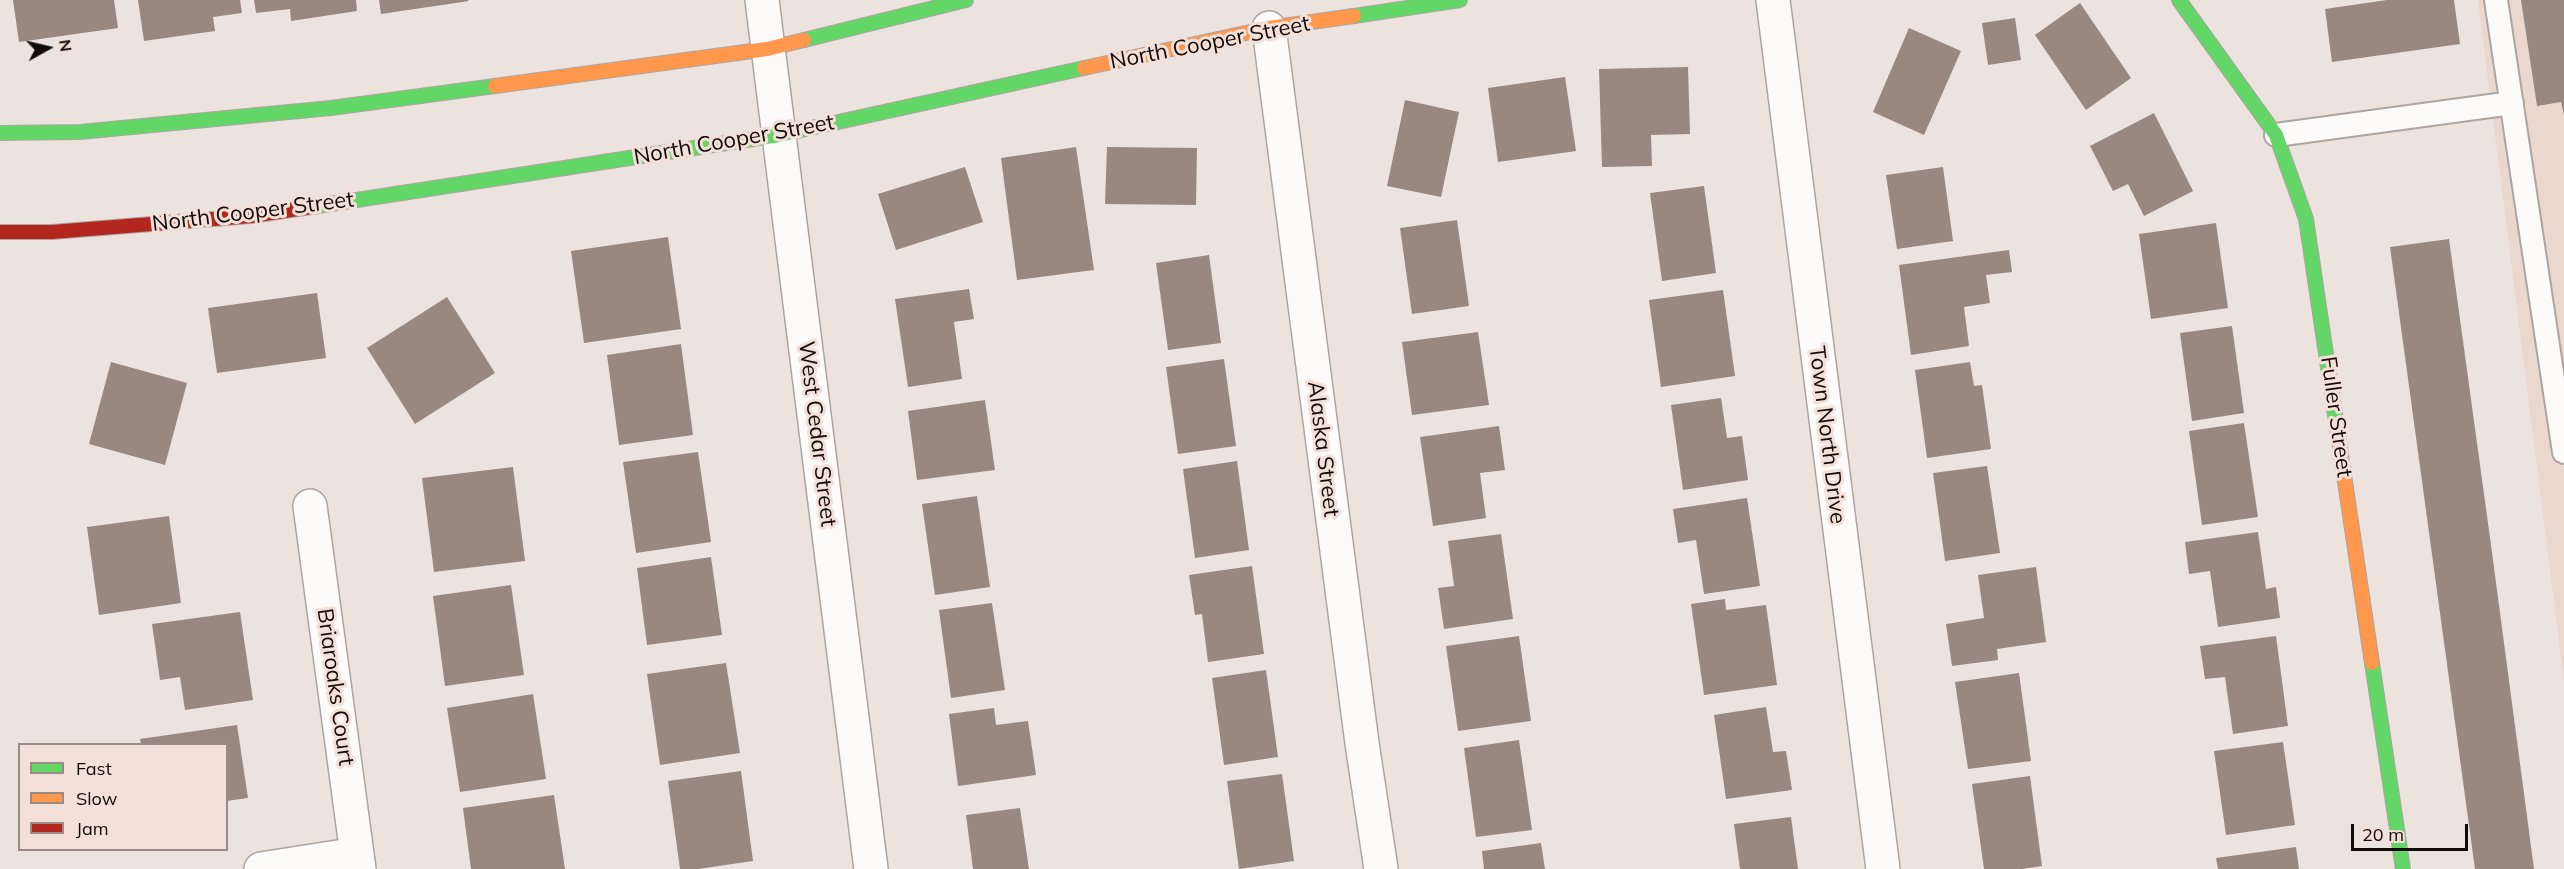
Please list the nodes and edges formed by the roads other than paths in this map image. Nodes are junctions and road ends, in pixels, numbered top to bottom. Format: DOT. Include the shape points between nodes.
graph roads {
  1 [pos="762,0"];
  2 [pos="966,0"];
  3 [pos="1460,0"];
  4 [pos="1773,0"];
  5 [pos="2179,0"];
  6 [pos="2496,0"];
  7 [pos="1269,28"];
  8 [pos="767,49"];
  9 [pos="2512,103"];
  10 [pos="0,133"];
  11 [pos="780,135"];
  12 [pos="2276,135"];
  13 [pos="0,231"];
  14 [pos="2564,452"];
  15 [pos="310,506"];
  16 [pos="358,861"];
  17 [pos="261,869"];
  18 [pos="871,869"];
  19 [pos="1381,869"];
  20 [pos="1883,869"];
  21 [pos="2403,869"];
  1 -- 8 [label="street, West Cedar Street"];
  2 -- 8 [label="main road"];
  3 -- 7 [label="main road, North Cooper Street"];
  4 -- 20 [label="street, Town North Drive"];
  5 -- 12 [label="main road, Fuller Street"];
  6 -- 9 [label="lane"];
  7 -- 11 [label="main road, North Cooper Street"];
  7 -- 19 [label="street, Alaska Street"];
  8 -- 10 [label="main road" via="331,108 80,132"];
  8 -- 11 [label="street, West Cedar Street"];
  9 -- 12 [label="lane"];
  9 -- 14 [label="lane"];
  11 -- 13 [label="main road, North Cooper Street" via="251,216 52,232"];
  11 -- 18 [label="street, West Cedar Street"];
  12 -- 21 [label="main road, Fuller Street" via="2306,219"];
  15 -- 16 [label="street, Briaroaks Court"];
  16 -- 17 [label="street"];
}
